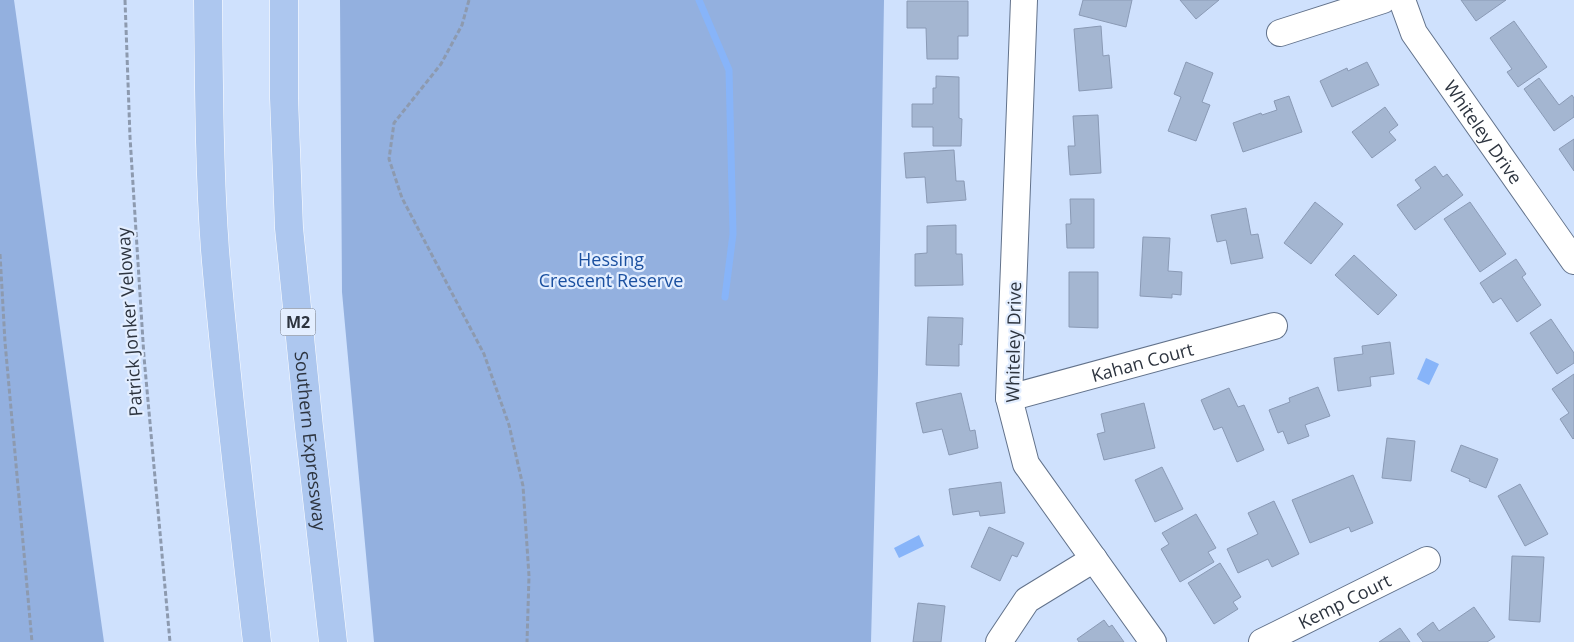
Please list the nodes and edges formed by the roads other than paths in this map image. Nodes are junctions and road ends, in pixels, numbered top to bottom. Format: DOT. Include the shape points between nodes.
graph roads {
  1 [pos="208,0"];
  2 [pos="284,0"];
  3 [pos="1024,0"];
  4 [pos="1384,0"];
  5 [pos="1402,0"];
  6 [pos="1280,33"];
  7 [pos="1574,261"];
  8 [pos="1274,326"];
  9 [pos="1009,398"];
  10 [pos="1094,559"];
  11 [pos="1427,560"];
  12 [pos="257,642"];
  13 [pos="333,642"];
  14 [pos="999,642"];
  15 [pos="1153,642"];
  16 [pos="1262,642"];
  1 -- 12 [label="highway" via="215,249"];
  2 -- 13 [label="highway, Southern Expressway / M2" via="289,228"];
  3 -- 9 [label="street, Whiteley Drive"];
  4 -- 6 [label="street"];
  5 -- 7 [label="street, Whiteley Drive" via="1414,33"];
  8 -- 9 [label="street, Kahan Court"];
  9 -- 10 [label="street, Whiteley Drive" via="1026,464"];
  10 -- 14 [label="street" via="1027,600"];
  10 -- 15 [label="street, Whiteley Drive"];
  11 -- 16 [label="street, Kemp Court"];
}
